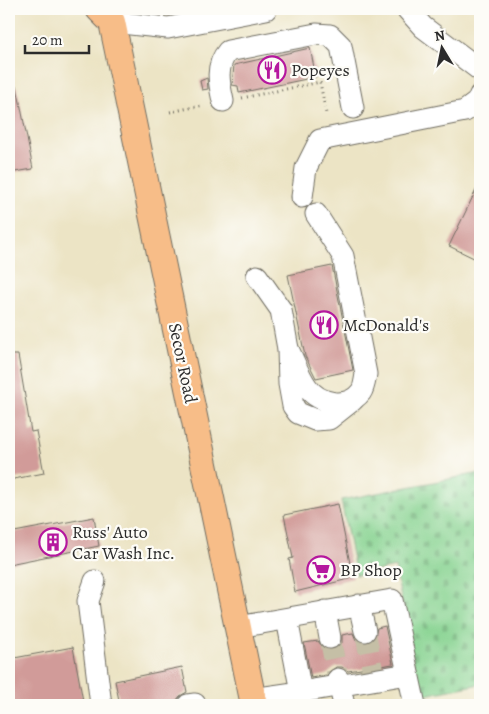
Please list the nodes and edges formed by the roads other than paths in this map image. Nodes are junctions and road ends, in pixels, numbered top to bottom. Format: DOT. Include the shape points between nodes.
graph roads {
  1 [pos="139,9"];
  2 [pos="266,9"];
  3 [pos="407,9"];
  4 [pos="110,13"];
  5 [pos="480,70"];
  6 [pos="480,95"];
  7 [pos="223,101"];
  8 [pos="354,108"];
  9 [pos="302,197"];
  10 [pos="316,214"];
  11 [pos="257,276"];
  12 [pos="95,581"];
  13 [pos="359,605"];
  14 [pos="325,612"];
  15 [pos="287,618"];
  16 [pos="238,627"];
  17 [pos="365,631"];
  18 [pos="330,638"];
  19 [pos="408,674"];
  20 [pos="341,690"];
  21 [pos="301,692"];
  22 [pos="253,702"];
  23 [pos="101,705"];
  24 [pos="415,705"];
  1 -- 4 [label="lane"];
  2 -- 4 [label="lane" via="168,28"];
  3 -- 5 [label="lane" via="423,27"];
  4 -- 16 [label="main road, Secor Road"];
  6 -- 9 [label="lane" via="465,111 320,140 306,168"];
  7 -- 8 [label="lane" via="219,69 221,59 228,51 316,34 330,35 341,46"];
  10 -- 11 [label="lane" via="343,256 366,374 362,391 328,419 315,420 298,413 293,406 281,310"];
  12 -- 23 [label="lane" via="88,601"];
  13 -- 14 [label="lane"];
  13 -- 17 [label="lane"];
  13 -- 19 [label="lane" via="392,600"];
  14 -- 15 [label="lane"];
  14 -- 18 [label="lane"];
  15 -- 16 [label="lane"];
  15 -- 21 [label="lane"];
  16 -- 22 [label="main road, Secor Road"];
  19 -- 20 [label="lane" via="374,676"];
  19 -- 24 [label="lane"];
  20 -- 21 [label="lane"];
  21 -- 22 [label="lane"];
}
